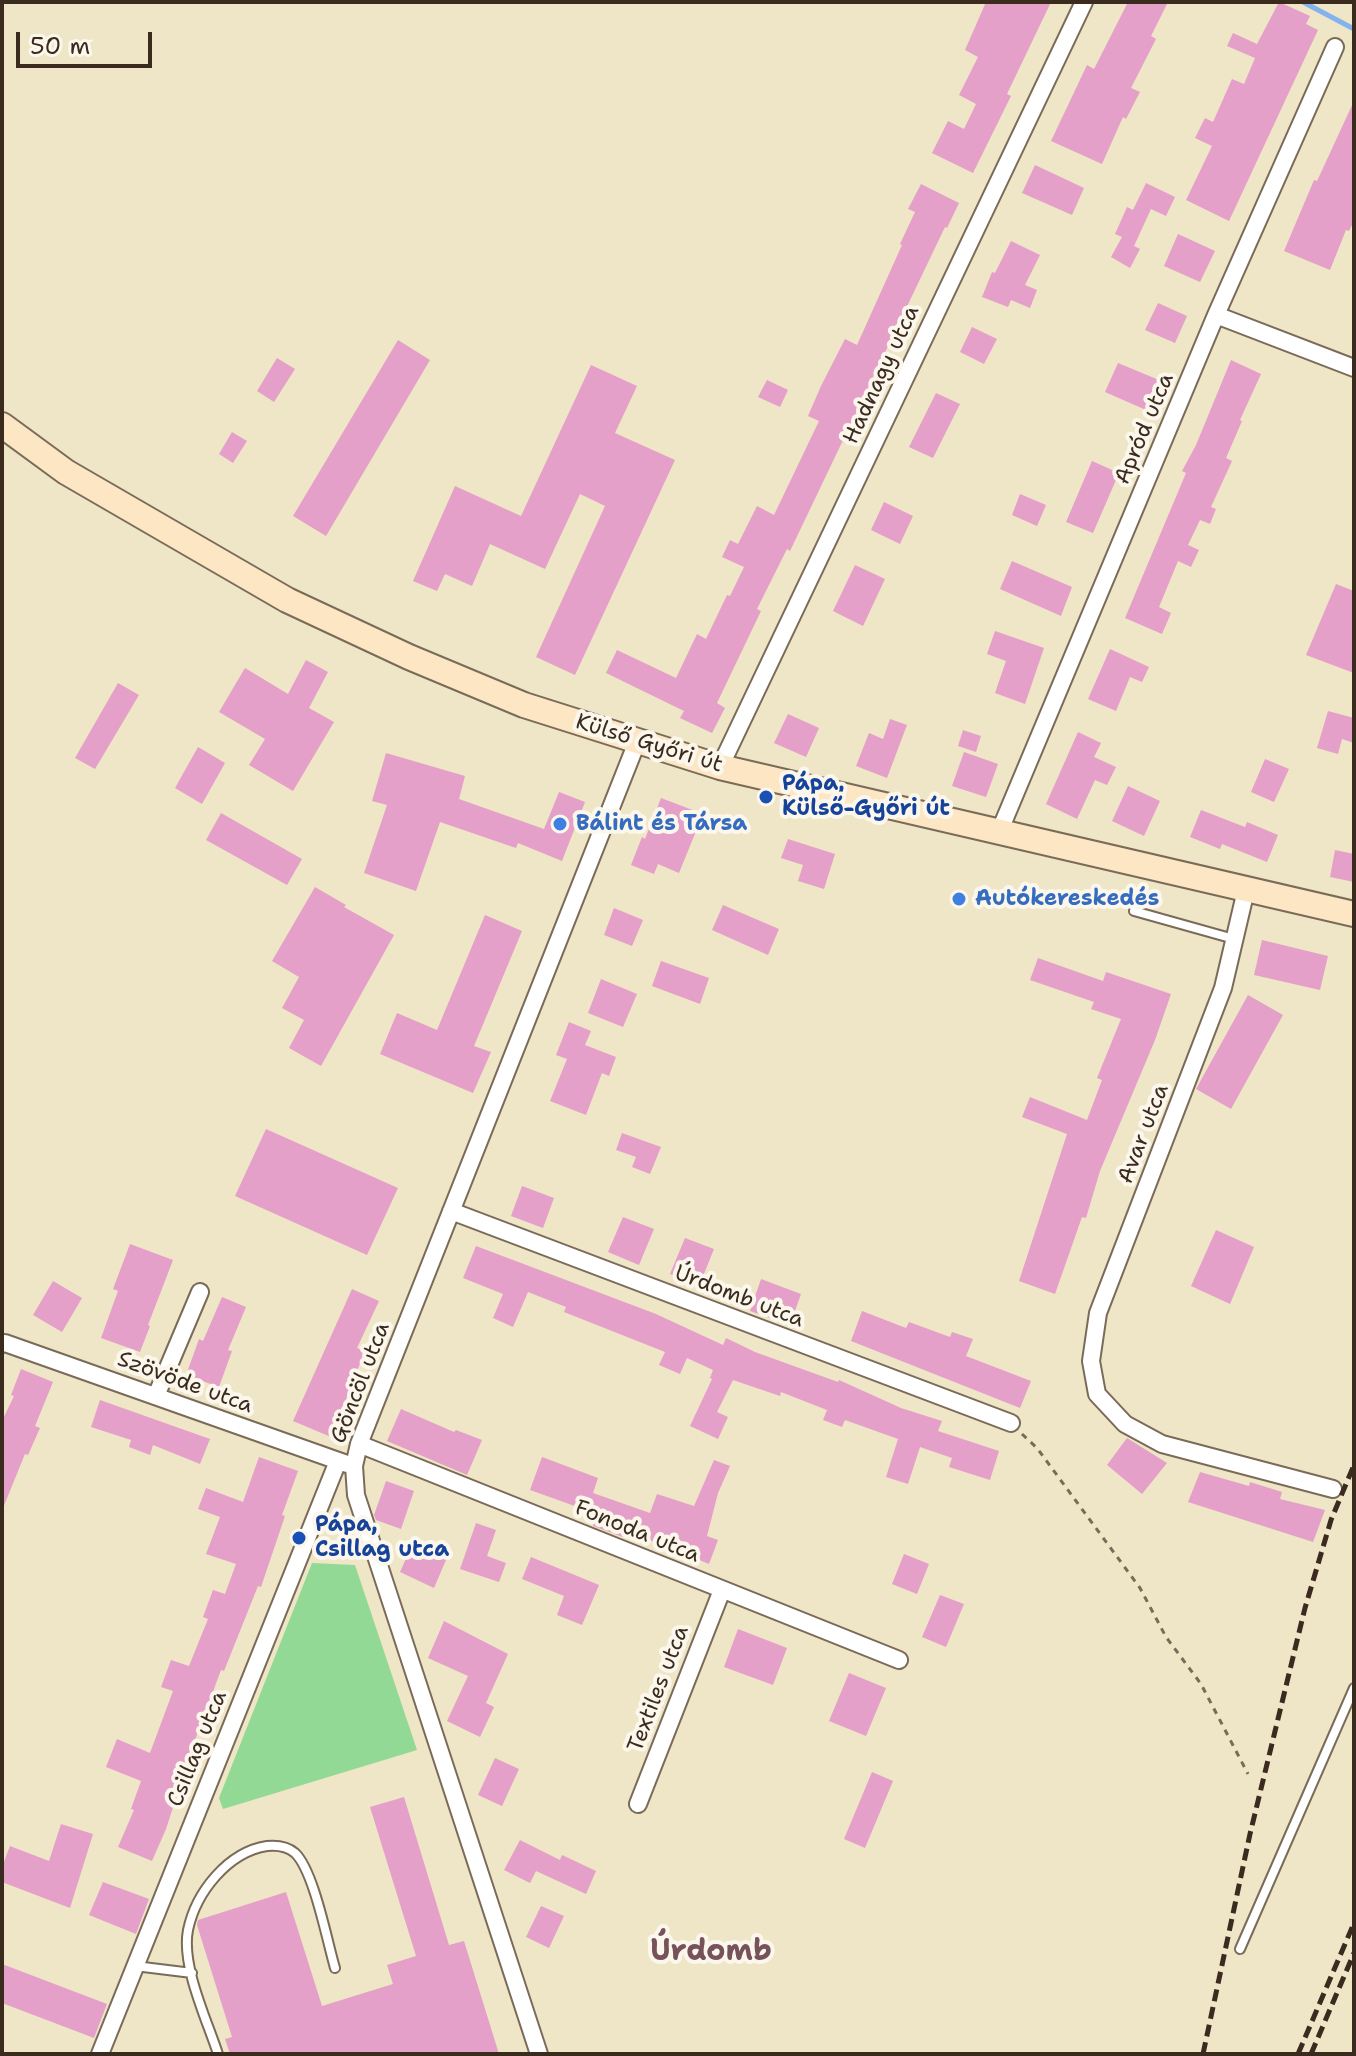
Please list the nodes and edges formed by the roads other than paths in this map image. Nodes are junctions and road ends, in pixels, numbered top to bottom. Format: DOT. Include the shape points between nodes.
graph roads {
  1 [pos="1084,2"];
  2 [pos="1335,47"];
  3 [pos="1216,315"];
  4 [pos="1354,368"];
  5 [pos="2,425"];
  6 [pos="637,742"];
  7 [pos="720,767"];
  8 [pos="1000,830"];
  9 [pos="1246,890"];
  10 [pos="1134,911"];
  11 [pos="1354,914"];
  12 [pos="1235,940"];
  13 [pos="451,1211"];
  14 [pos="200,1292"];
  15 [pos="2,1344"];
  16 [pos="156,1396"];
  17 [pos="1011,1423"];
  18 [pos="359,1444"];
  19 [pos="346,1464"];
  20 [pos="1333,1489"];
  21 [pos="722,1590"];
  22 [pos="899,1660"];
  23 [pos="1354,1688"];
  24 [pos="638,1804"];
  25 [pos="1240,1949"];
  26 [pos="135,1966"];
  27 [pos="335,1968"];
  28 [pos="192,1973"];
  29 [pos="100,2054"];
  30 [pos="218,2054"];
  31 [pos="539,2054"];
  1 -- 7 [label="street, Hadnagy utca"];
  2 -- 3 [label="street, Apród utca"];
  3 -- 4 [label="street"];
  3 -- 8 [label="street, Apród utca"];
  5 -- 6 [label="main road, Külső Győri út" via="66,472 287,600 524,705"];
  6 -- 7 [label="main road, Külső Győri út"];
  6 -- 13 [label="street, Göncöl utca"];
  7 -- 8 [label="main road, Külső Győri út"];
  8 -- 9 [label="main road, Külső Győri út"];
  9 -- 11 [label="main road, Külső Győri út"];
  9 -- 12 [label="street, Avar utca"];
  10 -- 12 [label="lane"];
  12 -- 20 [label="street, Avar utca" via="1223,988 1098,1313 1091,1361 1097,1394 1125,1424 1162,1444"];
  13 -- 17 [label="street, Úrdomb utca"];
  13 -- 18 [label="street, Göncöl utca"];
  14 -- 16 [label="street"];
  15 -- 16 [label="street, Szövöde utca"];
  16 -- 19 [label="street, Szövöde utca"];
  18 -- 19 [label="street, Göncöl utca"];
  18 -- 21 [label="street, Fonoda utca"];
  19 -- 26 [label="street, Csillag utca"];
  19 -- 31 [label="street, Göncöl utca"];
  21 -- 22 [label="street, Fonoda utca"];
  21 -- 24 [label="street, Textiles utca"];
  23 -- 25 [label="lane"];
  26 -- 28 [label="lane"];
  26 -- 29 [label="street, Csillag utca"];
  27 -- 28 [label="lane" via="306,1867 280,1845 242,1853 198,1902 188,1931"];
  28 -- 30 [label="lane"];
}
